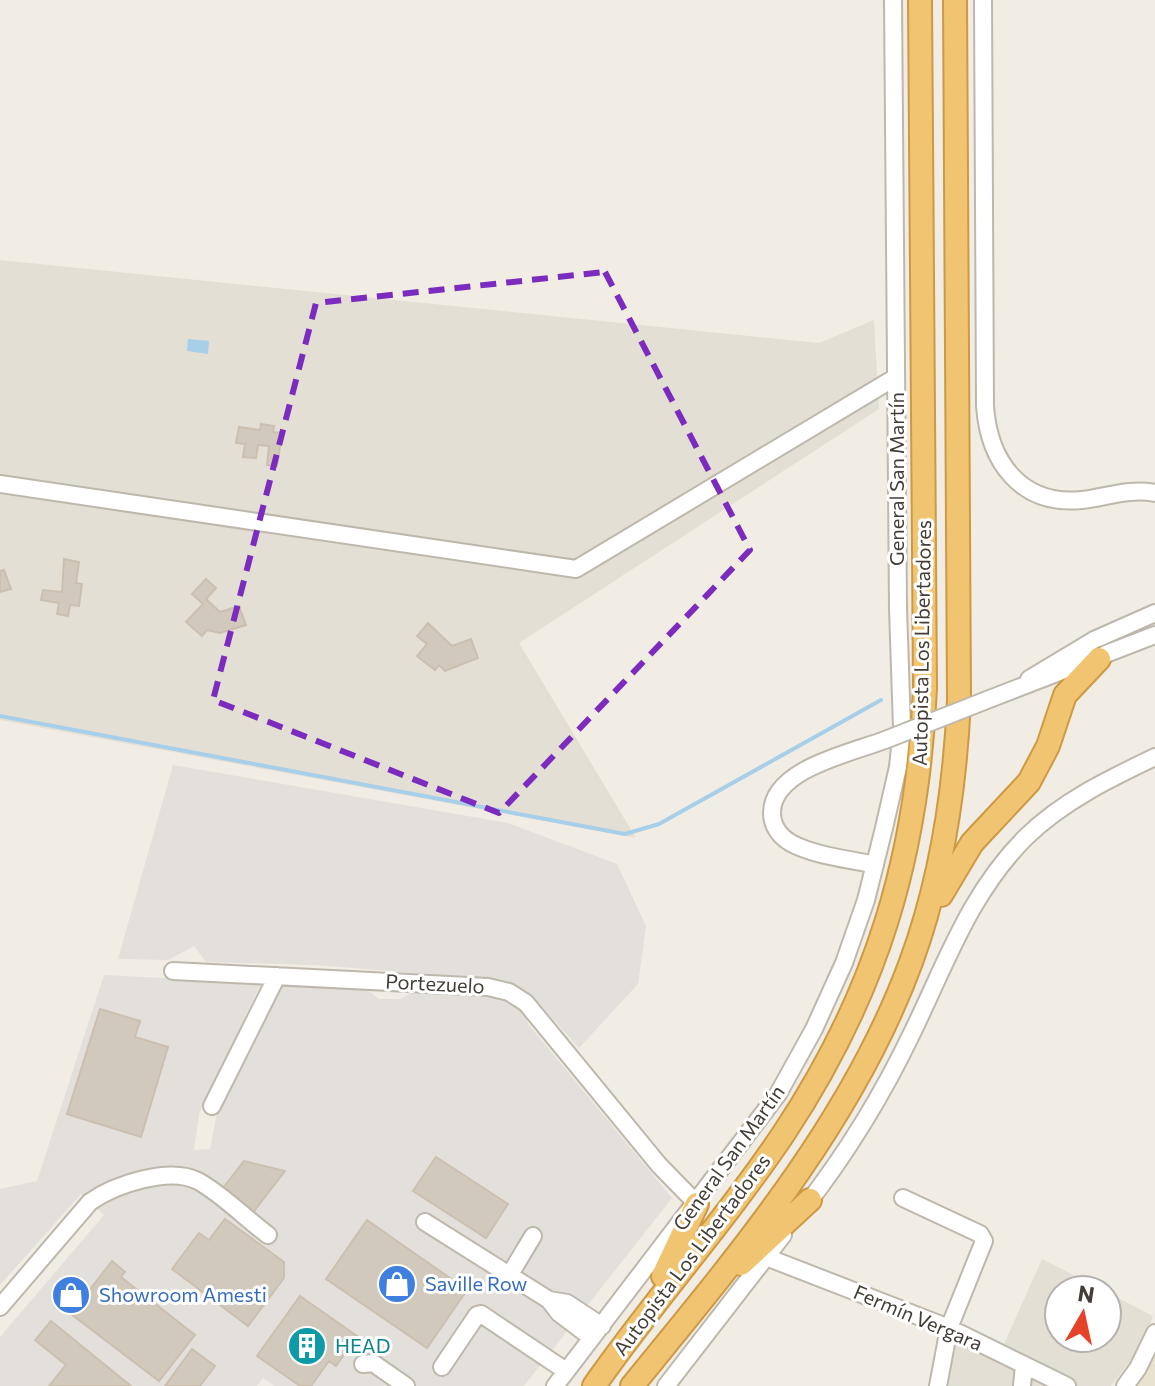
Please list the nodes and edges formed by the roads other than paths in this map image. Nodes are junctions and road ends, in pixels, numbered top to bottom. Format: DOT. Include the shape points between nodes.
graph roads {
  1 [pos="893,0"];
  2 [pos="920,0"];
  3 [pos="955,0"];
  4 [pos="983,0"];
  5 [pos="896,377"];
  6 [pos="0,484"];
  7 [pos="1155,493"];
  8 [pos="1155,613"];
  9 [pos="1155,635"];
  10 [pos="1099,659"];
  11 [pos="1000,695"];
  12 [pos="1155,757"];
  13 [pos="875,865"];
  14 [pos="911,961"];
  15 [pos="173,971"];
  16 [pos="277,976"];
  17 [pos="212,1106"];
  18 [pos="903,1198"];
  19 [pos="810,1200"];
  20 [pos="697,1204"];
  21 [pos="425,1222"];
  22 [pos="268,1235"];
  23 [pos="533,1236"];
  24 [pos="766,1257"];
  25 [pos="509,1276"];
  26 [pos="696,1306"];
  27 [pos="0,1307"];
  28 [pos="636,1326"];
  29 [pos="949,1328"];
  30 [pos="597,1332"];
  31 [pos="1155,1333"];
  32 [pos="363,1364"];
  33 [pos="1024,1365"];
  34 [pos="442,1367"];
  35 [pos="566,1371"];
  36 [pos="406,1386"];
  37 [pos="555,1386"];
  38 [pos="594,1386"];
  39 [pos="632,1386"];
  40 [pos="666,1386"];
  41 [pos="938,1386"];
  42 [pos="1022,1386"];
  43 [pos="1067,1386"];
  44 [pos="1125,1386"];
  1 -- 5 [label="street, General San Martín"];
  2 -- 28 [label="highway, Autopista Los Libertadores" via="925,659 921,757 909,845 870,974 824,1069 765,1160"];
  3 -- 14 [label="highway, Autopista Los Libertadores" via="959,700 945,836"];
  4 -- 7 [label="street" via="985,406 994,451 1014,481 1047,498"];
  5 -- 6 [label="street" via="576,569"];
  5 -- 13 [label="street, General San Martín" via="902,728"];
  8 -- 11 [label="street" via="1081,647"];
  9 -- 10 [label="street"];
  10 -- 11 [label="street"];
  10 -- 14 [label="highway" via="1065,695 1029,782 956,865"];
  11 -- 13 [label="street, bridge" via="796,775 781,786 772,809 775,827 794,845"];
  12 -- 19 [label="street" via="1068,803 996,871 957,931 877,1101"];
  13 -- 20 [label="street, General San Martín" via="852,941 814,1029 778,1094"];
  14 -- 26 [label="highway, Autopista Los Libertadores" via="874,1047 830,1123"];
  15 -- 16 [label="street, Portezuelo"];
  16 -- 17 [label="street"];
  16 -- 20 [label="street, Portezuelo" via="509,992 526,1003"];
  18 -- 29 [label="street" via="980,1234 984,1241"];
  19 -- 24 [label="street"];
  19 -- 26 [label="highway"];
  20 -- 28 [label="highway"];
  20 -- 30 [label="street, General San Martín"];
  21 -- 25 [label="street"];
  22 -- 27 [label="street" via="196,1179 131,1181 90,1202"];
  23 -- 25 [label="street"];
  24 -- 29 [label="street, Fermín Vergara"];
  24 -- 40 [label="street"];
  25 -- 30 [label="street" via="549,1300 567,1303"];
  26 -- 39 [label="highway, Autopista Los Libertadores"];
  28 -- 38 [label="highway, Autopista Los Libertadores"];
  29 -- 33 [label="street, Fermín Vergara"];
  29 -- 41 [label="street"];
  30 -- 35 [label="street, General San Martín"];
  31 -- 44 [label="street"];
  32 -- 36 [label="street" via="373,1363"];
  33 -- 42 [label="street"];
  33 -- 43 [label="street, Fermín Vergara"];
  34 -- 35 [label="street" via="481,1314"];
  35 -- 37 [label="street, General San Martín"];
}
